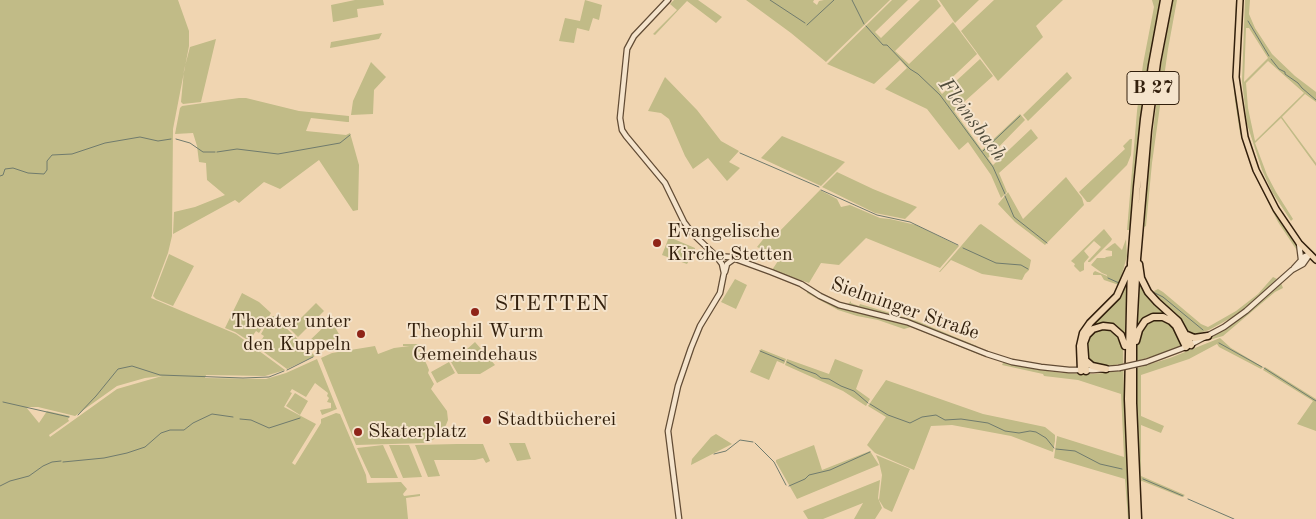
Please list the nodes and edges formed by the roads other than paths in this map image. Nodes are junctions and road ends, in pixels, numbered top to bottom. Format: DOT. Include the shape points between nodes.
graph roads {
  1 [pos="668,0"];
  2 [pos="1164,0"];
  3 [pos="1169,0"];
  4 [pos="1240,0"];
  5 [pos="1299,243"];
  6 [pos="1137,248"];
  7 [pos="1310,254"];
  8 [pos="716,256"];
  9 [pos="734,259"];
  10 [pos="1316,261"];
  11 [pos="1301,262"];
  12 [pos="1131,263"];
  13 [pos="724,273"];
  14 [pos="1187,336"];
  15 [pos="1208,336"];
  16 [pos="1189,346"];
  17 [pos="1130,356"];
  18 [pos="1085,360"];
  19 [pos="1106,369"];
  20 [pos="1084,371"];
  21 [pos="679,519"];
  22 [pos="1133,519"];
  23 [pos="1138,519"];
  1 -- 8 [label="street" via="634,36 627,49 620,121 626,136 665,183 688,228"];
  2 -- 12 [label="highway, B 27" via="1142,135"];
  3 -- 6 [label="highway, B 27" via="1148,125"];
  4 -- 5 [label="main road" via="1236,77 1244,137 1270,199"];
  5 -- 7 [label="main road"];
  5 -- 11 [label="street"];
  6 -- 14 [label="highway" via="1140,274 1146,289 1176,319"];
  6 -- 17 [label="highway, B 27"];
  7 -- 10 [label="main road"];
  7 -- 11 [label="street"];
  8 -- 9 [label="street, Sielminger Straße"];
  8 -- 13 [label="street"];
  9 -- 13 [label="street" via="727,264"];
  9 -- 20 [label="street, Sielminger Straße" via="800,284 839,305 907,322 1004,360 1040,368"];
  10 -- 11 [label="street"];
  11 -- 15 [label="street, Sielminger Straße" via="1241,315"];
  12 -- 17 [label="highway, B 27"];
  12 -- 20 [label="highway" via="1117,296 1083,333 1080,346"];
  13 -- 21 [label="street" via="720,293 691,348 668,426"];
  14 -- 15 [label="highway"];
  14 -- 16 [label="highway"];
  15 -- 16 [label="street, Sielminger Straße"];
  16 -- 17 [label="highway" via="1171,321 1163,316 1153,317 1145,321 1139,330"];
  16 -- 19 [label="street, Sielminger Straße, bridge" via="1146,362"];
  17 -- 18 [label="highway" via="1119,332 1112,327 1101,326 1086,338"];
  17 -- 22 [label="highway, B 27" via="1128,430"];
  17 -- 23 [label="highway, B 27"];
  18 -- 19 [label="highway" via="1092,366"];
  18 -- 20 [label="highway"];
  19 -- 20 [label="street, Sielminger Straße"];
}
